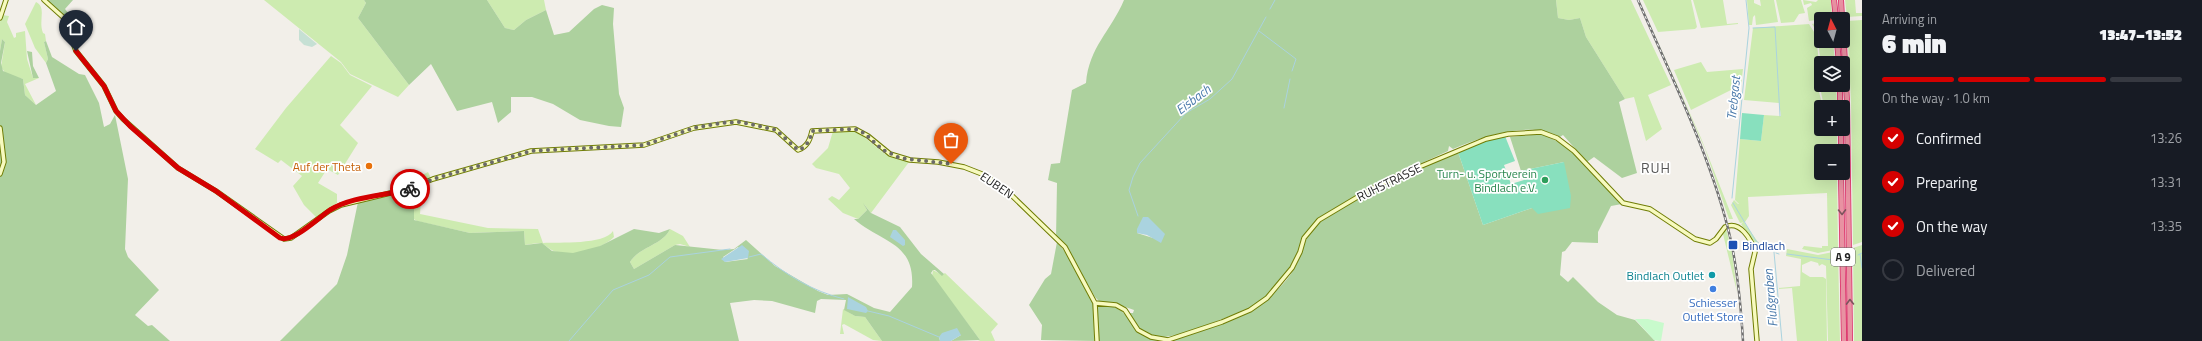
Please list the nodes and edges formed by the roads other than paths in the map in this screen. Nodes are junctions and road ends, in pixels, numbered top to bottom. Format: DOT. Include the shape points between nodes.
graph roads {
  1 [pos="6,0"];
  2 [pos="44,0"];
  3 [pos="1834,0"];
  4 [pos="1841,0"];
  5 [pos="1835,12"];
  6 [pos="1842,12"];
  7 [pos="0,18"];
  8 [pos="1844,48"];
  9 [pos="0,128"];
  10 [pos="0,174"];
  11 [pos="1841,180"];
  12 [pos="1095,303"];
  13 [pos="1097,341"];
  14 [pos="1757,341"];
  15 [pos="1844,341"];
  16 [pos="1850,341"];
  1 -- 7 [label="street"];
  2 -- 12 [label="street, EUBEN" via="64,18 76,51 104,86 116,111 178,168 216,191 284,239 291,238 341,204 406,190 433,179 531,151 639,146 698,127 736,122 776,130 798,150 804,148 812,131 855,129 890,154 910,160 964,167 1003,187 1065,247"];
  3 -- 5 [label="highway"];
  4 -- 6 [label="highway"];
  16 -- 8 [label="highway, A 9, one-way"];
  9 -- 10 [label="street" via="4,162"];
  11 -- 15 [label="highway, A 9, one-way"];
  12 -- 13 [label="street, EUBEN"];
  12 -- 14 [label="street, RUHSTRASSE" via="1116,305 1125,310 1138,330 1151,337 1168,340 1222,322 1250,310 1267,298 1292,268 1304,238 1320,220 1371,189 1486,139 1508,134 1541,132 1557,138 1578,155 1623,203 1654,211 1700,241 1712,242 1727,225 1740,227 1755,252 1751,269"];
}
